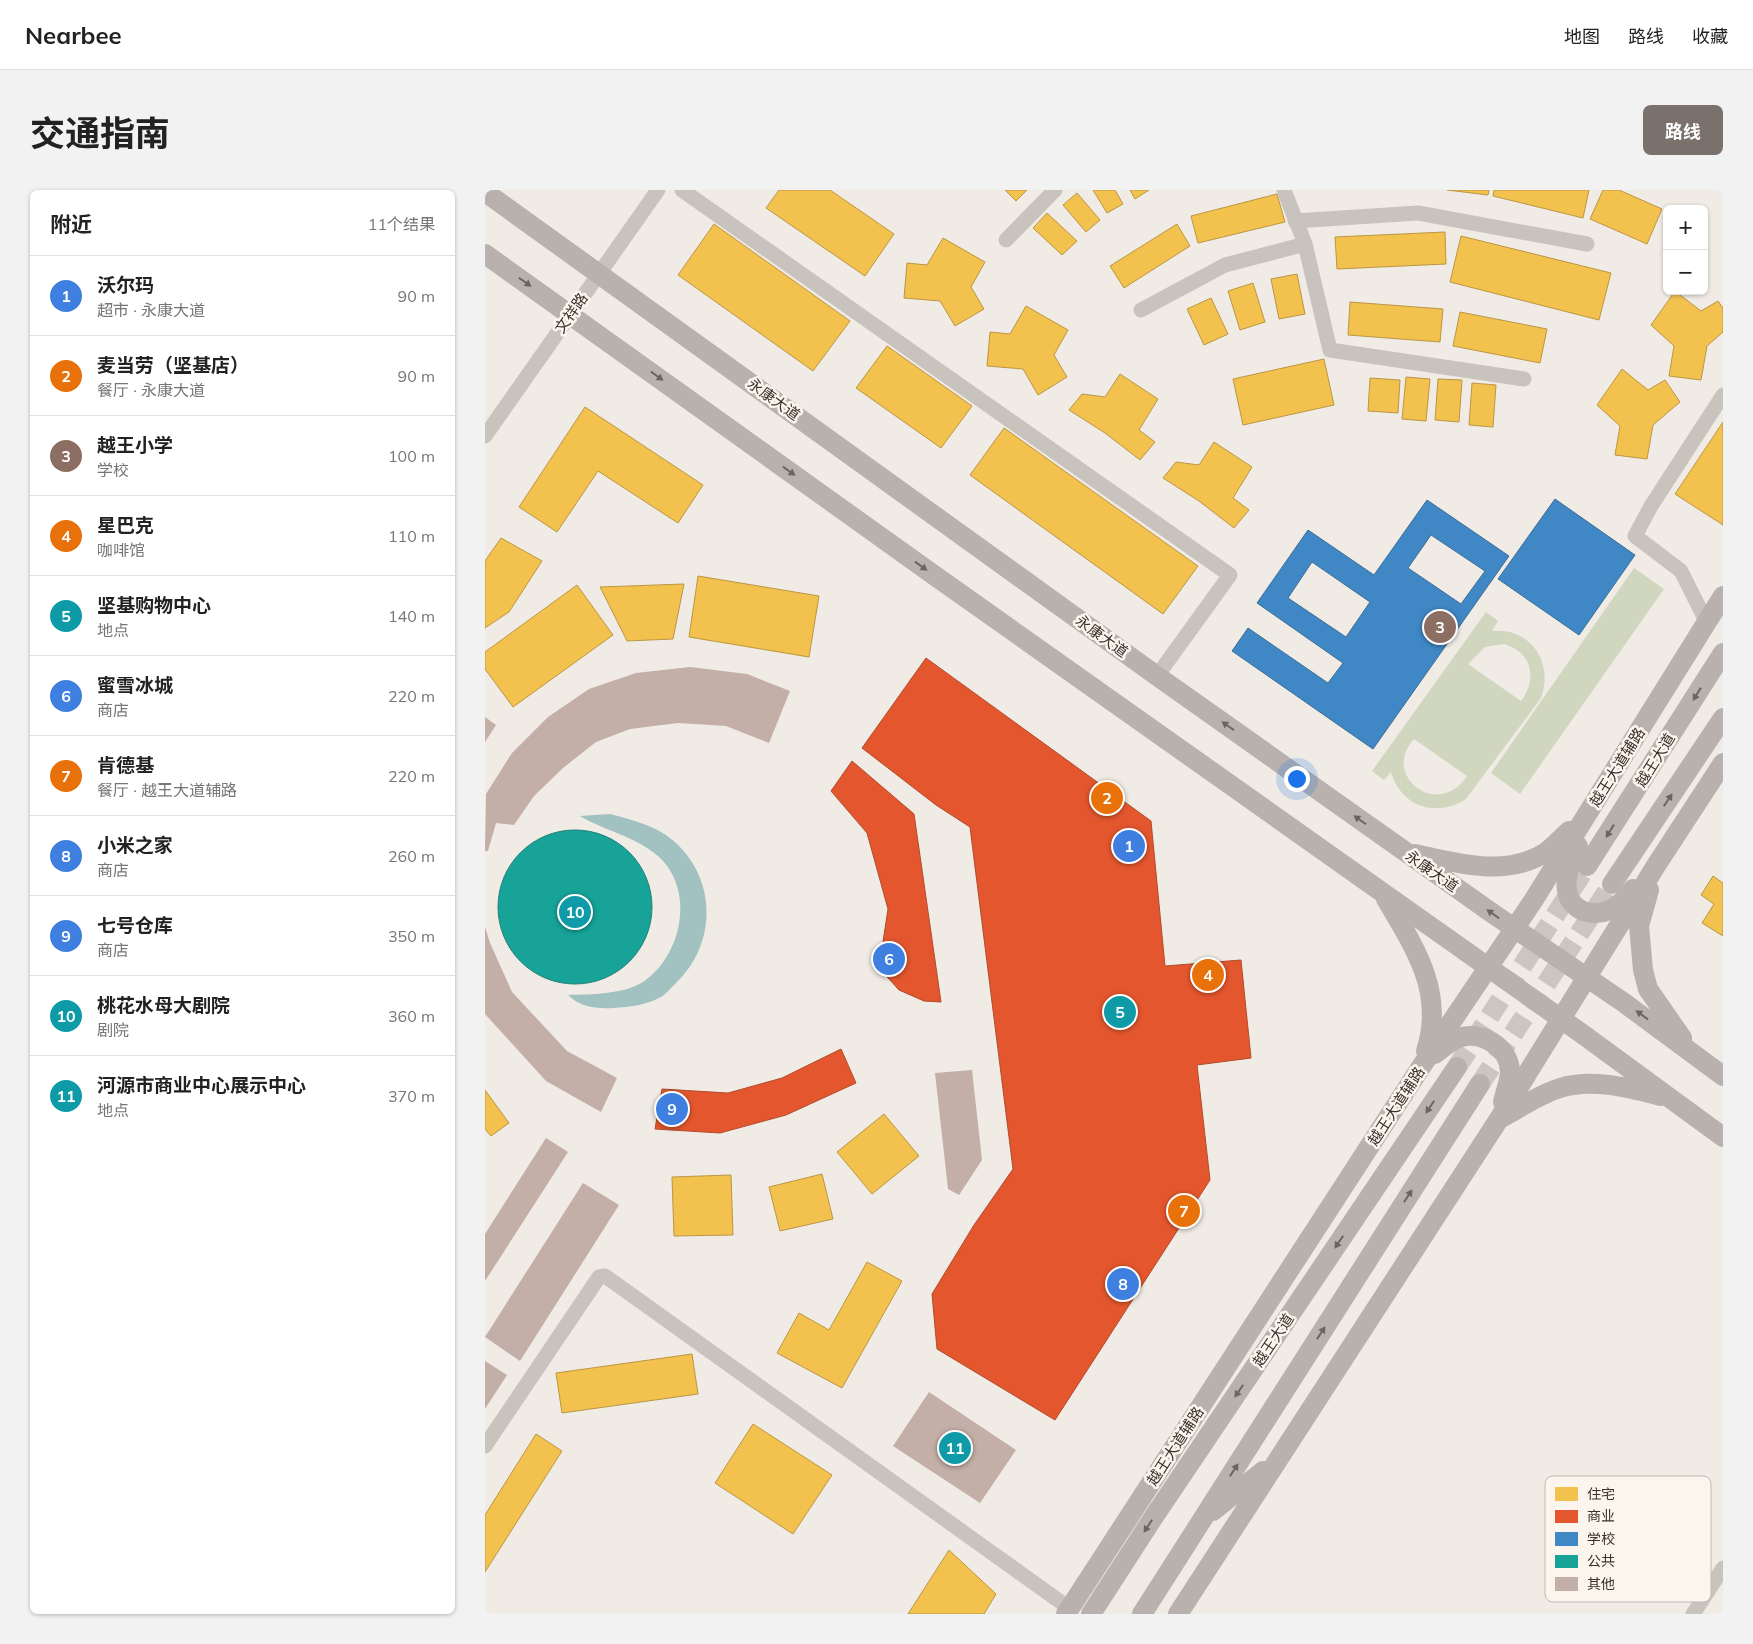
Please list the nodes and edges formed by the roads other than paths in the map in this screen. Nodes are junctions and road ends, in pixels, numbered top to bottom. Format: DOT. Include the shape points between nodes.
graph roads {
  1 [pos="658,190"];
  2 [pos="682,190"];
  3 [pos="1055,190"];
  4 [pos="1284,190"];
  5 [pos="485,192"];
  6 [pos="1295,220"];
  7 [pos="1006,240"];
  8 [pos="1305,244"];
  9 [pos="1587,244"];
  10 [pos="485,254"];
  11 [pos="599,273"];
  12 [pos="1141,310"];
  13 [pos="571,314"];
  14 [pos="1524,379"];
  15 [pos="1723,395"];
  16 [pos="485,436"];
  17 [pos="1723,596"];
  18 [pos="1707,621"];
  19 [pos="1723,653"];
  20 [pos="1157,676"];
  21 [pos="1723,718"];
  22 [pos="1723,763"];
  23 [pos="1590,811"];
  24 [pos="1405,852"];
  25 [pos="1657,864"];
  26 [pos="1587,866"];
  27 [pos="1612,884"];
  28 [pos="1381,890"];
  29 [pos="1514,929"];
  30 [pos="1487,968"];
  31 [pos="1587,977"];
  32 [pos="1561,1019"];
  33 [pos="1694,1054"];
  34 [pos="1421,1067"];
  35 [pos="1457,1067"];
  36 [pos="1723,1076"];
  37 [pos="1480,1084"];
  38 [pos="1669,1098"];
  39 [pos="1499,1119"];
  40 [pos="1723,1137"];
  41 [pos="1192,1420"];
  42 [pos="485,1446"];
  43 [pos="1277,1460"];
  44 [pos="1165,1500"];
  45 [pos="1200,1522"];
  46 [pos="1723,1568"];
  47 [pos="1711,1586"];
  48 [pos="1701,1602"];
  49 [pos="1067,1611"];
  50 [pos="1091,1614"];
  51 [pos="1142,1614"];
  52 [pos="1178,1614"];
  53 [pos="1693,1614"];
  1 -- 11 [label="street, 文祥路"];
  2 -- 20 [label="street" via="1230,575"];
  3 -- 7 [label="street"];
  4 -- 6 [label="street"];
  5 -- 11 [label="main road, 永康大道"];
  6 -- 8 [label="street"];
  6 -- 9 [label="street" via="1419,213"];
  8 -- 12 [label="street" via="1225,265"];
  8 -- 14 [label="street" via="1330,350"];
  10 -- 13 [label="main road, one-way"];
  11 -- 13 [label="street, 文祥路"];
  11 -- 20 [label="main road, 永康大道"];
  13 -- 16 [label="street, 文祥路"];
  13 -- 28 [label="main road, one-way"];
  15 -- 18 [label="street" via="1635,536 1681,571"];
  17 -- 18 [label="main road, 越王大道辅路"];
  18 -- 23 [label="main road, 越王大道辅路"];
  19 -- 26 [label="main road, 越王大道, one-way"];
  24 -- 20 [label="main road, 永康大道, one-way"];
  27 -- 21 [label="main road, one-way"];
  22 -- 25 [label="main road"];
  23 -- 24 [label="main road" via="1546,852 1508,865 1486,867"];
  23 -- 25 [label="main road" via="1569,865 1569,898 1578,909 1593,914 1606,912 1622,903"];
  23 -- 29 [label="main road, 越王大道辅路"];
  29 -- 24 [label="main road, 永康大道, one-way"];
  25 -- 31 [label="main road"];
  25 -- 33 [label="main road" via="1639,926 1643,970 1654,1000"];
  28 -- 30 [label="main road"];
  28 -- 34 [label="main road" via="1415,948 1429,981 1432,1032"];
  29 -- 30 [label="main road, 越王大道辅路"];
  29 -- 31 [label="main road, 永康大道"];
  30 -- 32 [label="main road"];
  30 -- 34 [label="main road, 越王大道辅路"];
  31 -- 32 [label="main road"];
  33 -- 31 [label="main road, 永康大道, one-way"];
  32 -- 38 [label="main road"];
  32 -- 39 [label="main road"];
  33 -- 36 [label="main road, 永康大道"];
  34 -- 39 [label="main road" via="1459,1038 1475,1036 1492,1041 1505,1053 1510,1070"];
  34 -- 41 [label="main road, 越王大道辅路"];
  35 -- 44 [label="main road, 越王大道, one-way"];
  45 -- 37 [label="main road, one-way"];
  38 -- 39 [label="main road" via="1615,1085 1577,1085 1551,1091"];
  38 -- 40 [label="main road"];
  39 -- 43 [label="main road"];
  41 -- 44 [label="main road"];
  41 -- 49 [label="main road, 越王大道辅路"];
  42 -- 49 [label="street" via="599,1277 605,1276"];
  43 -- 45 [label="main road"];
  43 -- 52 [label="main road"];
  44 -- 50 [label="main road, 越王大道, one-way"];
  45 -- 51 [label="main road"];
  46 -- 47 [label="street"];
  48 -- 53 [label="street"];
}
